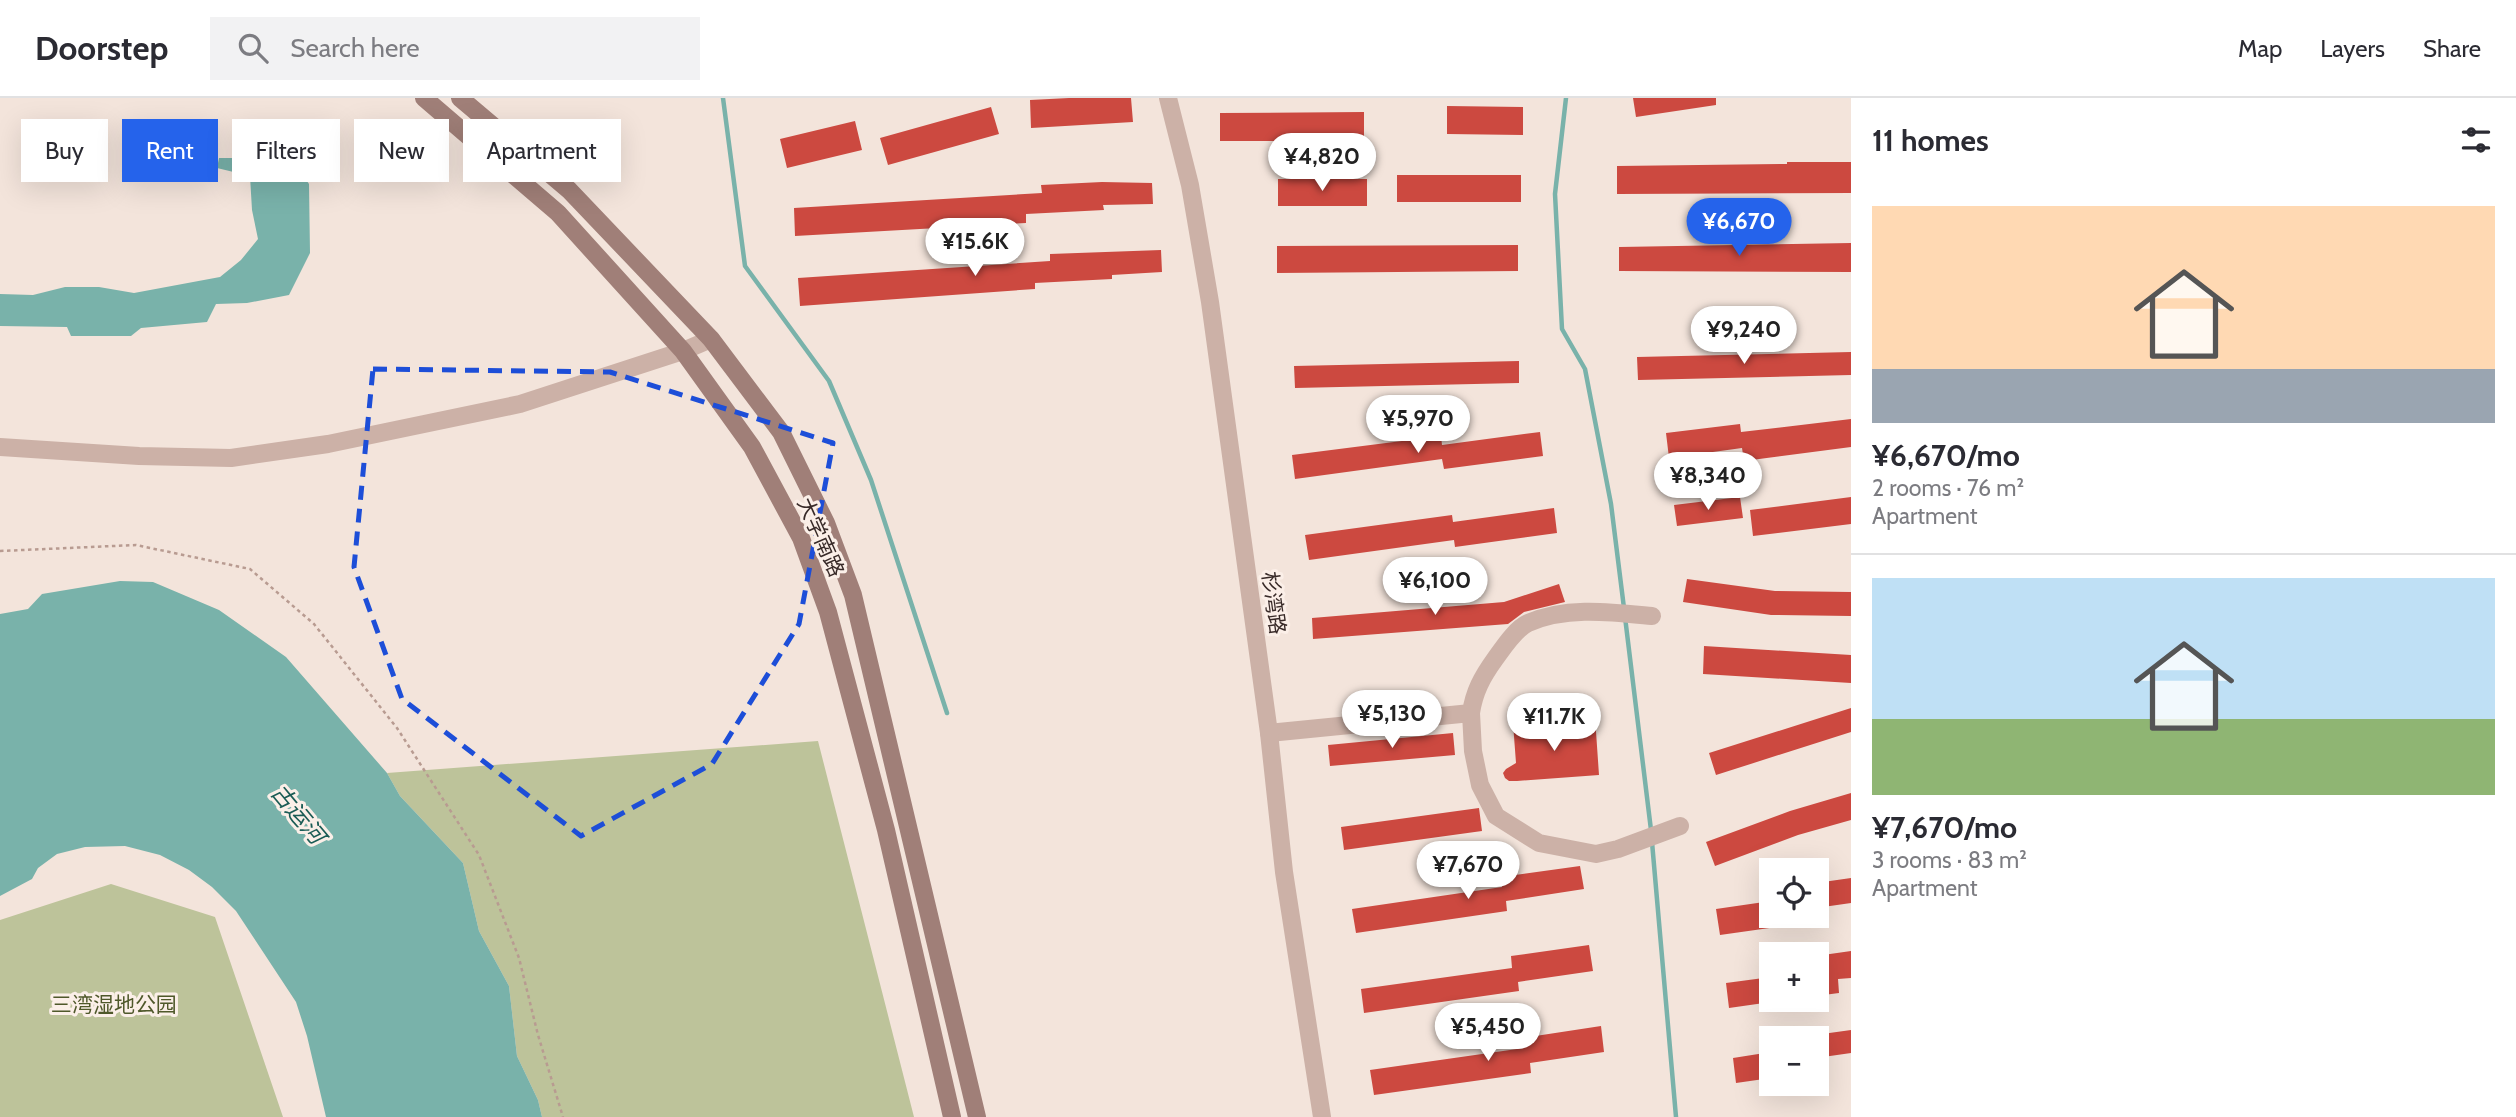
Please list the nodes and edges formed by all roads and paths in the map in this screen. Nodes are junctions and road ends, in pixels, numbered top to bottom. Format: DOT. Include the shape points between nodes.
graph roads {
  1 [pos="424,98"];
  2 [pos="460,98"];
  3 [pos="1167,98"];
  4 [pos="711,339"];
  5 [pos="683,351"];
  6 [pos="0,447"];
  7 [pos="0,551"];
  8 [pos="1651,616"];
  9 [pos="1471,713"];
  10 [pos="1269,733"];
  11 [pos="1680,826"];
  12 [pos="563,1117"];
  13 [pos="952,1117"];
  14 [pos="977,1117"];
  15 [pos="1322,1117"];
  1 -- 5 [label="main road, 大学南路" via="558,213"];
  2 -- 4 [label="main road, 大学南路" via="569,190"];
  3 -- 10 [label="street, 杉湾路" via="1190,185 1210,302"];
  4 -- 5 [label="street"];
  4 -- 14 [label="main road, 大学南路" via="781,432 826,523 853,595"];
  5 -- 6 [label="street" via="520,404 328,444 231,458"];
  5 -- 13 [label="main road, 大学南路" via="752,447 801,538 828,612 886,830"];
  7 -- 12 [label="path" via="136,545 250,569 314,624 397,728 479,855 519,958"];
  8 -- 9 [label="street" via="1592,611 1526,624 1484,675"];
  9 -- 10 [label="street"];
  9 -- 11 [label="street" via="1480,785 1496,816 1539,843 1596,854"];
  10 -- 15 [label="street, 杉湾路" via="1284,872"];
}
